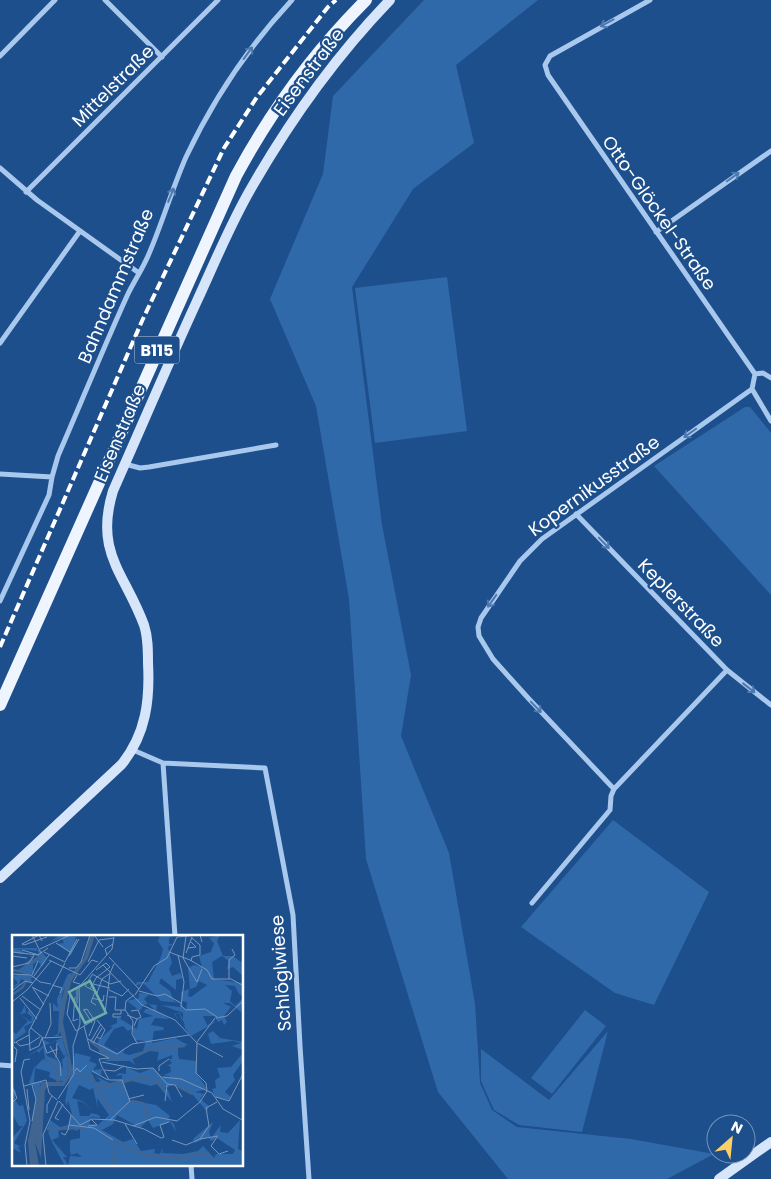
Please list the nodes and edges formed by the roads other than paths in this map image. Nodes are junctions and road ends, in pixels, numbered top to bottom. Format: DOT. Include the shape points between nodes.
graph roads {
  1 [pos="55,0"];
  2 [pos="105,0"];
  3 [pos="218,0"];
  4 [pos="292,0"];
  5 [pos="366,0"];
  6 [pos="390,0"];
  7 [pos="650,0"];
  8 [pos="0,56"];
  9 [pos="162,57"];
  10 [pos="771,151"];
  11 [pos="0,168"];
  12 [pos="26,192"];
  13 [pos="80,231"];
  14 [pos="656,232"];
  15 [pos="139,272"];
  16 [pos="0,343"];
  17 [pos="755,374"];
  18 [pos="771,378"];
  19 [pos="752,389"];
  20 [pos="771,421"];
  21 [pos="276,445"];
  22 [pos="125,464"];
  23 [pos="0,474"];
  24 [pos="52,477"];
  25 [pos="576,514"];
  26 [pos="0,601"];
  27 [pos="727,670"];
  28 [pos="0,705"];
  29 [pos="771,705"];
  30 [pos="133,750"];
  31 [pos="162,763"];
  32 [pos="614,789"];
  33 [pos="0,878"];
  34 [pos="532,903"];
  35 [pos="175,935"];
  36 [pos="771,1142"];
  37 [pos="191,1166"];
  38 [pos="192,1179"];
  39 [pos="310,1179"];
  40 [pos="719,1179"];
  1 -- 8 [label="street"];
  2 -- 9 [label="street"];
  3 -- 9 [label="street, Mittelstraße"];
  15 -- 4 [label="street, Bahndammstraße, one-way" via="187,156 216,100 250,50"];
  5 -- 28 [label="main road, Eisenstraße / B115" via="312,60 284,97 236,176"];
  6 -- 22 [label="street, Eisenstraße" via="340,57 290,125 252,186"];
  7 -- 14 [label="street, Otto-Glöckel-Straße, one-way" via="550,56 545,65 548,76"];
  9 -- 12 [label="street, Mittelstraße"];
  14 -- 10 [label="street, one-way"];
  11 -- 12 [label="street"];
  12 -- 13 [label="street"];
  13 -- 15 [label="street"];
  13 -- 16 [label="street"];
  14 -- 17 [label="street, Otto-Glöckel-Straße"];
  15 -- 24 [label="street, Bahndammstraße" via="58,456"];
  17 -- 18 [label="street" via="763,373"];
  17 -- 19 [label="street"];
  19 -- 20 [label="street"];
  19 -- 25 [label="street, Kopernikusstraße, one-way"];
  21 -- 22 [label="street" via="149,467"];
  22 -- 30 [label="street, Eisenstraße" via="106,518 112,559 147,638 148,701 145,720"];
  23 -- 24 [label="street"];
  24 -- 26 [label="street, Bahndammstraße" via="49,495"];
  25 -- 27 [label="street, Keplerstraße, one-way"];
  25 -- 32 [label="street, Kopernikusstraße, one-way" via="542,539 520,561 481,618 479,636 493,659"];
  27 -- 29 [label="street, Keplerstraße, one-way"];
  27 -- 32 [label="street"];
  30 -- 31 [label="street"];
  30 -- 33 [label="street, Eisenstraße"];
  31 -- 35 [label="street"];
  31 -- 39 [label="street, Schlöglwiese" via="265,768 293,915"];
  32 -- 34 [label="street" via="610,796 610,810"];
  36 -- 40 [label="street"];
  37 -- 38 [label="street"];
}
